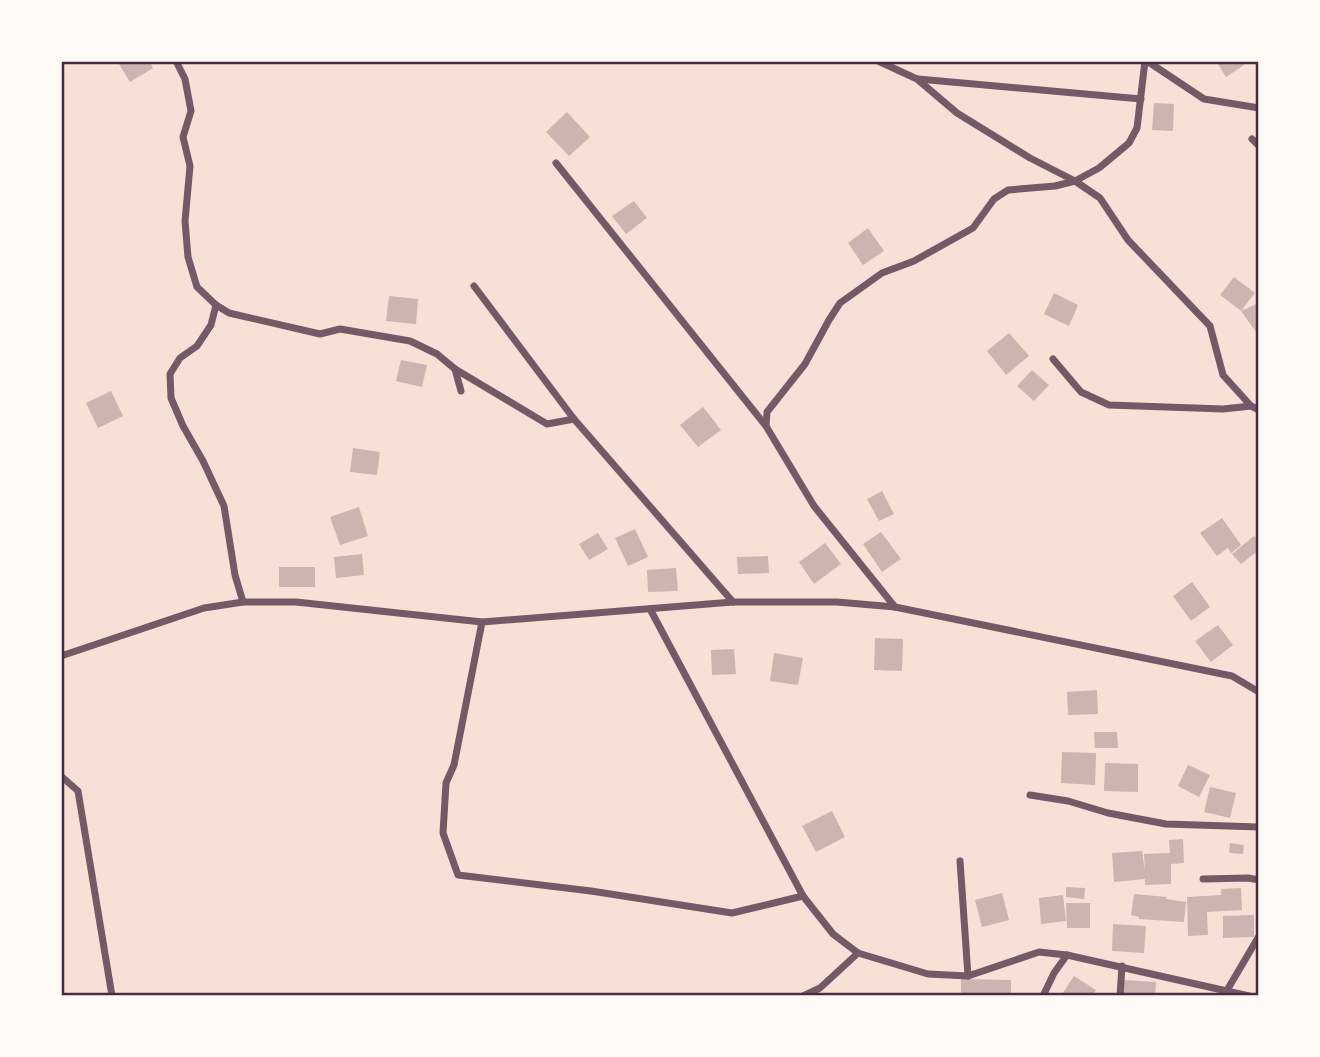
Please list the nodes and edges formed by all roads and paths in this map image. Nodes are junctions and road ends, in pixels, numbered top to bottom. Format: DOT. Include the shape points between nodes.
graph roads {
  1 [pos="176,61"];
  2 [pos="878,61"];
  3 [pos="1146,61"];
  4 [pos="917,79"];
  5 [pos="1141,99"];
  6 [pos="1259,108"];
  7 [pos="1252,139"];
  8 [pos="1259,146"];
  9 [pos="556,163"];
  10 [pos="1074,181"];
  11 [pos="474,286"];
  12 [pos="216,305"];
  13 [pos="1053,359"];
  14 [pos="455,369"];
  15 [pos="461,391"];
  16 [pos="1255,408"];
  17 [pos="574,419"];
  18 [pos="766,426"];
  19 [pos="243,602"];
  20 [pos="733,602"];
  21 [pos="895,607"];
  22 [pos="650,609"];
  23 [pos="482,622"];
  24 [pos="61,656"];
  25 [pos="1259,692"];
  26 [pos="61,776"];
  27 [pos="1030,795"];
  28 [pos="1259,827"];
  29 [pos="960,861"];
  30 [pos="1203,879"];
  31 [pos="1259,880"];
  32 [pos="803,896"];
  33 [pos="1259,936"];
  34 [pos="858,953"];
  35 [pos="1067,955"];
  36 [pos="1122,966"];
  37 [pos="968,976"];
  38 [pos="1226,994"];
  39 [pos="112,996"];
  40 [pos="803,996"];
  41 [pos="1043,996"];
  42 [pos="1120,996"];
  43 [pos="1249,996"];
  1 -- 12 [label="street" via="191,111 183,136 190,166 185,221 188,257 197,288"];
  2 -- 4 [label="street"];
  3 -- 5 [label="street"];
  3 -- 6 [label="street" via="1203,99"];
  4 -- 5 [label="street"];
  4 -- 10 [label="street" via="957,113"];
  5 -- 10 [label="street" via="1137,128 1129,143 1099,169"];
  7 -- 8 [label="street"];
  9 -- 18 [label="street"];
  10 -- 16 [label="street" via="1100,198 1128,240 1210,326 1223,374"];
  10 -- 18 [label="street" via="1008,190 994,199 973,228 882,273 840,303 805,365 767,412"];
  11 -- 17 [label="street"];
  12 -- 14 [label="street" via="229,313 320,334 340,329 410,341"];
  12 -- 19 [label="street" via="211,325 197,346 180,358 170,374 171,398 223,506"];
  13 -- 16 [label="street" via="1081,392 1109,405"];
  14 -- 15 [label="street"];
  14 -- 17 [label="street" via="547,425"];
  17 -- 20 [label="street"];
  18 -- 21 [label="street" via="814,506"];
  19 -- 23 [label="street" via="296,602"];
  19 -- 24 [label="street" via="204,608"];
  20 -- 21 [label="street"];
  20 -- 22 [label="street"];
  21 -- 25 [label="street" via="1232,676"];
  22 -- 23 [label="street"];
  22 -- 32 [label="street"];
  23 -- 32 [label="street" via="454,765 446,783 443,833 458,875 732,913"];
  26 -- 39 [label="street" via="78,791"];
  27 -- 28 [label="street" via="1166,824"];
  29 -- 37 [label="street"];
  30 -- 31 [label="street"];
  32 -- 34 [label="street" via="833,934"];
  33 -- 38 [label="street"];
  34 -- 37 [label="street" via="928,974"];
  34 -- 40 [label="street" via="820,988"];
  35 -- 36 [label="street"];
  35 -- 37 [label="street" via="1039,952"];
  35 -- 41 [label="street"];
  36 -- 38 [label="street"];
  36 -- 42 [label="street"];
  38 -- 43 [label="street"];
}
